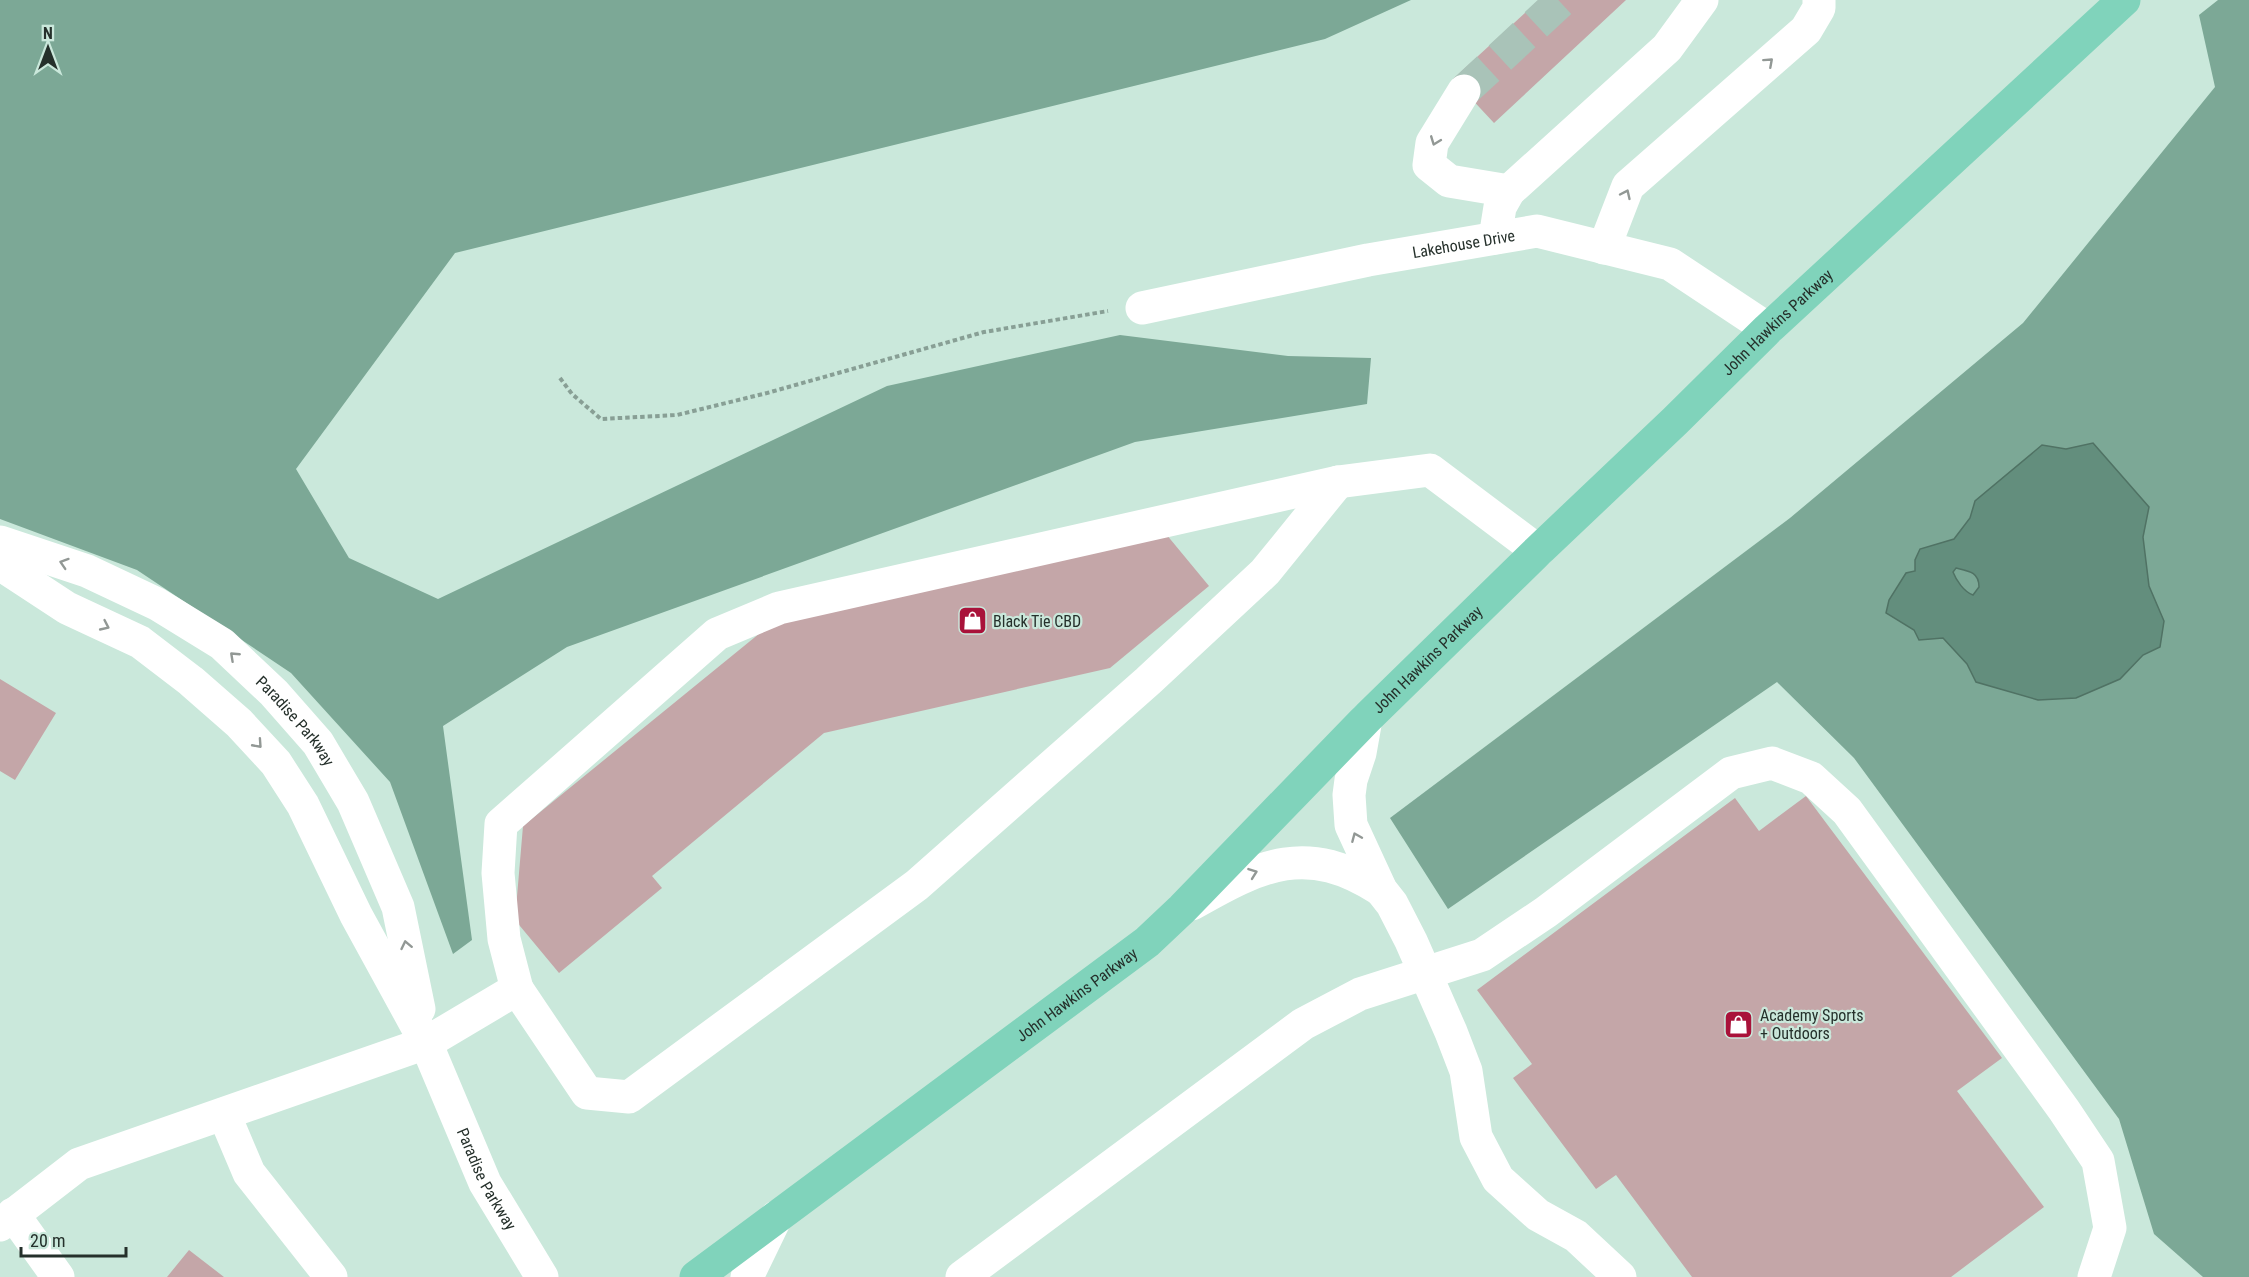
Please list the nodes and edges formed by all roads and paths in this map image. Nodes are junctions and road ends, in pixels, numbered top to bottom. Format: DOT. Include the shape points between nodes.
graph roads {
  1 [pos="1702,0"];
  2 [pos="1819,0"];
  3 [pos="2124,0"];
  4 [pos="1464,91"];
  5 [pos="1509,191"];
  6 [pos="1495,238"];
  7 [pos="1604,248"];
  8 [pos="1142,308"];
  9 [pos="1768,329"];
  10 [pos="560,378"];
  11 [pos="1338,482"];
  12 [pos="0,542"];
  13 [pos="1538,551"];
  14 [pos="0,564"];
  15 [pos="1366,719"];
  16 [pos="1381,890"];
  17 [pos="1182,909"];
  18 [pos="1425,973"];
  19 [pos="517,989"];
  20 [pos="426,1043"];
  21 [pos="224,1114"];
  22 [pos="776,1217"];
  23 [pos="7,1220"];
  24 [pos="58,1277"];
  25 [pos="331,1277"];
  26 [pos="542,1277"];
  27 [pos="696,1277"];
  28 [pos="747,1277"];
  29 [pos="962,1277"];
  30 [pos="1620,1277"];
  31 [pos="2094,1277"];
  1 -- 5 [label="street" via="1667,48"];
  7 -- 2 [label="street, one-way" via="1628,186 1806,30 1819,8"];
  3 -- 9 [label="main road, John Hawkins Parkway"];
  4 -- 5 [label="street, one-way" via="1432,142 1429,165 1449,181"];
  5 -- 6 [label="street" via="1500,207"];
  6 -- 7 [label="street, Lakehouse Drive" via="1537,231"];
  6 -- 8 [label="street, Lakehouse Drive" via="1368,260"];
  7 -- 9 [label="street, Lakehouse Drive" via="1670,264"];
  8 -- 10 [label="path" via="984,332 677,415 601,419"];
  9 -- 13 [label="main road, John Hawkins Parkway"];
  11 -- 13 [label="street" via="1430,470"];
  11 -- 19 [label="street" via="779,608 717,634 501,824 498,873 504,939"];
  11 -- 19 [label="street" via="1265,572 917,885 629,1097 586,1093"];
  20 -- 12 [label="street, Paradise Parkway, one-way" via="398,907 353,802 318,743 274,693 222,644 157,604 87,571"];
  13 -- 15 [label="main road, John Hawkins Parkway"];
  14 -- 20 [label="street, Paradise Parkway, one-way" via="67,608 140,642 239,723 276,763 303,805 356,915"];
  16 -- 15 [label="street, one-way" via="1351,825 1349,809 1351,780"];
  15 -- 17 [label="main road, John Hawkins Parkway"];
  17 -- 16 [label="street, one-way" via="1252,873 1303,861 1346,870"];
  16 -- 18 [label="street"];
  17 -- 22 [label="main road, John Hawkins Parkway" via="1147,942"];
  18 -- 29 [label="street" via="1360,994 1303,1024"];
  18 -- 30 [label="street" via="1466,1071 1476,1137 1498,1179 1538,1215 1576,1236"];
  18 -- 31 [label="street" via="1482,954 1537,918 1731,773 1772,763 1811,778 1847,811 2098,1161 2110,1228"];
  19 -- 20 [label="street"];
  20 -- 21 [label="street"];
  20 -- 26 [label="street, Paradise Parkway" via="485,1183"];
  21 -- 23 [label="street" via="79,1164"];
  21 -- 25 [label="street" via="249,1173"];
  22 -- 27 [label="main road, John Hawkins Parkway"];
  22 -- 28 [label="street"];
  23 -- 24 [label="street"];
}
